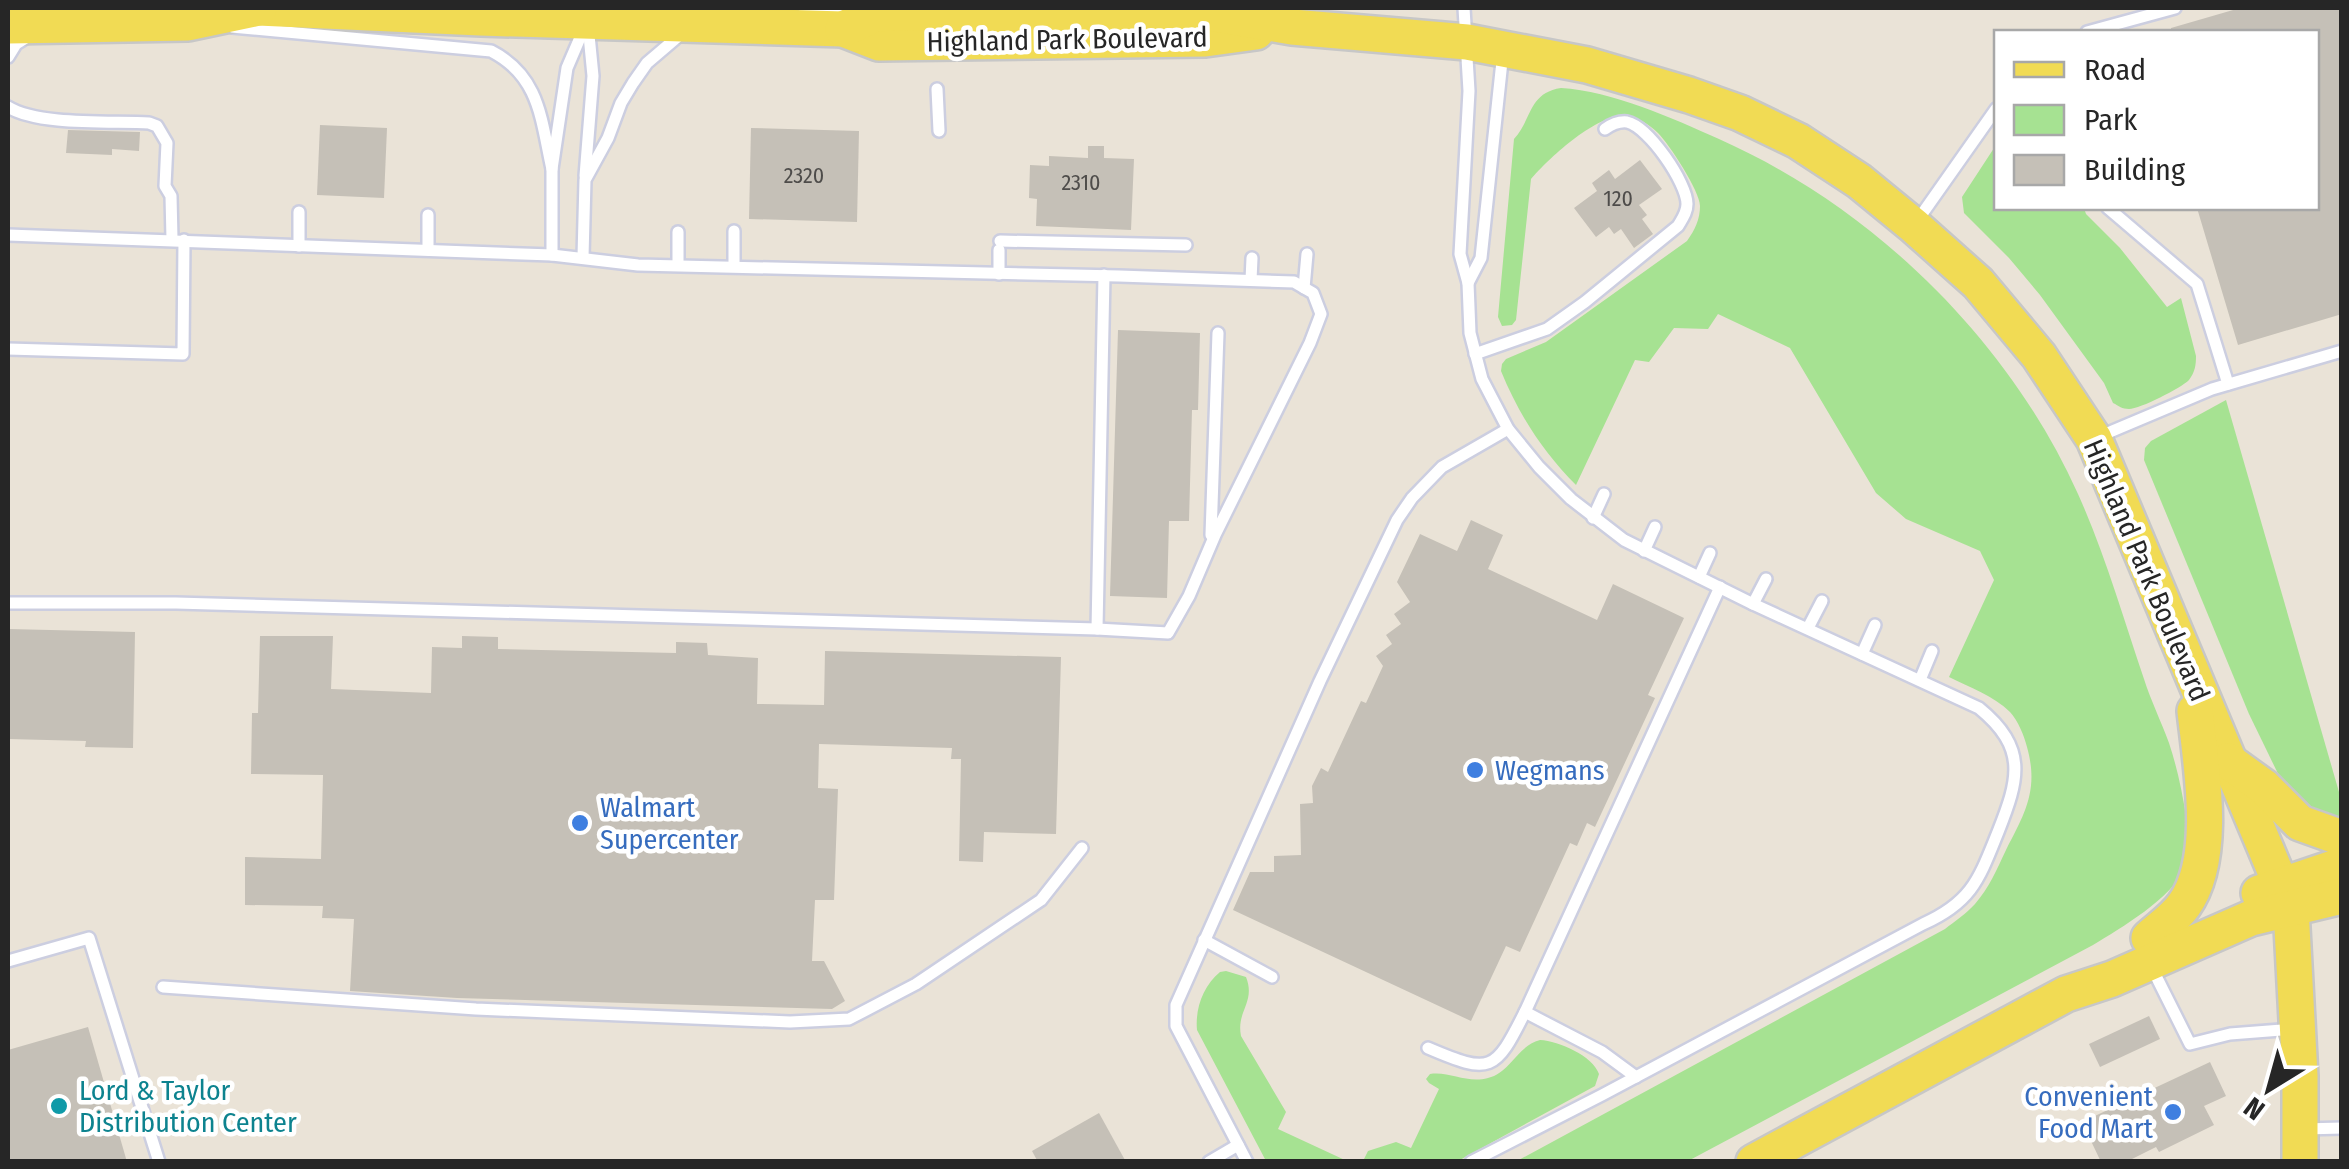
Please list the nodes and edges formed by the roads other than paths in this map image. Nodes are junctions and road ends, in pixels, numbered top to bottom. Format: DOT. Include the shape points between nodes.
graph roads {
  1 [pos="259,8"];
  2 [pos="804,8"];
  3 [pos="2175,8"];
  4 [pos="490,12"];
  5 [pos="588,12"];
  6 [pos="885,12"];
  7 [pos="188,23"];
  8 [pos="696,24"];
  9 [pos="1466,25"];
  10 [pos="8,26"];
  11 [pos="106,26"];
  12 [pos="1292,28"];
  13 [pos="843,29"];
  14 [pos="2094,30"];
  15 [pos="1503,50"];
  16 [pos="8,58"];
  17 [pos="937,88"];
  18 [pos="8,107"];
  19 [pos="1994,112"];
  20 [pos="1605,129"];
  21 [pos="938,131"];
  22 [pos="552,168"];
  23 [pos="585,180"];
  24 [pos="2110,210"];
  25 [pos="299,212"];
  26 [pos="428,215"];
  27 [pos="1914,226"];
  28 [pos="734,231"];
  29 [pos="678,232"];
  30 [pos="8,235"];
  31 [pos="178,240"];
  32 [pos="1186,245"];
  33 [pos="299,246"];
  34 [pos="428,250"];
  35 [pos="1307,254"];
  36 [pos="552,255"];
  37 [pos="583,257"];
  38 [pos="1252,258"];
  39 [pos="678,265"];
  40 [pos="734,266"];
  41 [pos="999,274"];
  42 [pos="1104,275"];
  43 [pos="1251,280"];
  44 [pos="1468,283"];
  45 [pos="1304,288"];
  46 [pos="1218,333"];
  47 [pos="8,349"];
  48 [pos="2342,351"];
  49 [pos="1476,354"];
  50 [pos="2228,384"];
  51 [pos="1508,429"];
  52 [pos="2094,439"];
  53 [pos="1604,494"];
  54 [pos="1594,518"];
  55 [pos="1654,528"];
  56 [pos="1211,544"];
  57 [pos="1644,551"];
  58 [pos="1710,553"];
  59 [pos="1699,577"];
  60 [pos="1766,579"];
  61 [pos="1720,587"];
  62 [pos="1822,602"];
  63 [pos="8,603"];
  64 [pos="1753,604"];
  65 [pos="1875,625"];
  66 [pos="1808,628"];
  67 [pos="1097,629"];
  68 [pos="1932,652"];
  69 [pos="1862,654"];
  70 [pos="2191,670"];
  71 [pos="1920,680"];
  72 [pos="2228,761"];
  73 [pos="2342,838"];
  74 [pos="1082,848"];
  75 [pos="2342,865"];
  76 [pos="2342,896"];
  77 [pos="2285,897"];
  78 [pos="1204,940"];
  79 [pos="2149,950"];
  80 [pos="8,961"];
  81 [pos="1272,977"];
  82 [pos="164,987"];
  83 [pos="1525,1012"];
  84 [pos="2297,1029"];
  85 [pos="1428,1048"];
  86 [pos="1636,1077"];
  87 [pos="2342,1128"];
  88 [pos="1238,1145"];
  89 [pos="2300,1146"];
  90 [pos="159,1162"];
  91 [pos="1209,1162"];
  92 [pos="1248,1162"];
  93 [pos="1471,1162"];
  94 [pos="1754,1162"];
  1 -- 4 [label="main road, Highland Park Boulevard"];
  1 -- 7 [label="main road, Highland Park Boulevard"];
  2 -- 6 [label="lane"];
  3 -- 14 [label="lane"];
  4 -- 5 [label="main road, Highland Park Boulevard"];
  5 -- 8 [label="main road, Highland Park Boulevard"];
  5 -- 22 [label="lane" via="567,68"];
  5 -- 23 [label="lane" via="593,76"];
  6 -- 12 [label="main road, Highland Park Boulevard" via="1204,12"];
  6 -- 13 [label="main road, Highland Park Boulevard"];
  7 -- 11 [label="main road, Highland Park Boulevard"];
  7 -- 22 [label="lane" via="490,51 521,72 536,100"];
  8 -- 13 [label="main road, Highland Park Boulevard"];
  8 -- 23 [label="lane" via="646,62"];
  9 -- 12 [label="main road, Highland Park Boulevard"];
  9 -- 15 [label="main road, Highland Park Boulevard"];
  9 -- 44 [label="lane" via="1460,254"];
  10 -- 11 [label="main road, Highland Park Boulevard"];
  11 -- 16 [label="lane" via="28,36"];
  12 -- 13 [label="main road, Highland Park Boulevard" via="1205,39 879,43"];
  15 -- 27 [label="main road, Highland Park Boulevard" via="1588,65 1740,113 1798,141"];
  15 -- 44 [label="lane" via="1482,258"];
  17 -- 21 [label="lane"];
  18 -- 31 [label="lane" via="50,119 157,126 167,143 166,186"];
  19 -- 27 [label="lane"];
  20 -- 49 [label="lane" via="1626,122 1648,134 1683,189 1685,214 1547,329"];
  22 -- 36 [label="lane"];
  23 -- 37 [label="lane"];
  24 -- 50 [label="lane" via="2197,284"];
  25 -- 33 [label="lane"];
  26 -- 34 [label="lane"];
  27 -- 52 [label="main road, Highland Park Boulevard" via="1978,283"];
  28 -- 40 [label="lane"];
  29 -- 39 [label="lane"];
  30 -- 31 [label="lane"];
  31 -- 33 [label="lane"];
  31 -- 47 [label="lane" via="182,354"];
  32 -- 41 [label="lane" via="999,246"];
  33 -- 34 [label="lane"];
  34 -- 36 [label="lane"];
  35 -- 45 [label="lane"];
  36 -- 37 [label="lane"];
  37 -- 39 [label="lane"];
  38 -- 43 [label="lane"];
  39 -- 40 [label="lane"];
  40 -- 41 [label="lane"];
  41 -- 42 [label="lane"];
  42 -- 43 [label="lane"];
  42 -- 67 [label="lane"];
  43 -- 45 [label="lane"];
  44 -- 49 [label="lane"];
  45 -- 56 [label="lane" via="1321,314"];
  46 -- 56 [label="lane"];
  48 -- 50 [label="lane"];
  49 -- 51 [label="lane"];
  50 -- 52 [label="lane"];
  51 -- 54 [label="lane"];
  51 -- 78 [label="lane" via="1442,467 1397,520"];
  52 -- 70 [label="main road, Highland Park Boulevard"];
  53 -- 54 [label="lane"];
  54 -- 57 [label="lane"];
  55 -- 57 [label="lane"];
  56 -- 67 [label="lane" via="1168,633"];
  57 -- 59 [label="lane"];
  58 -- 59 [label="lane"];
  59 -- 61 [label="lane"];
  60 -- 64 [label="lane"];
  61 -- 64 [label="lane"];
  61 -- 83 [label="lane"];
  62 -- 66 [label="lane"];
  63 -- 67 [label="lane"];
  64 -- 66 [label="lane"];
  65 -- 69 [label="lane"];
  66 -- 69 [label="lane"];
  68 -- 71 [label="lane"];
  69 -- 71 [label="lane"];
  70 -- 72 [label="main road, Highland Park Boulevard"];
  70 -- 79 [label="main road" via="2204,792 2202,862 2184,905"];
  71 -- 86 [label="lane" via="1979,708 2006,736 2013,756 2015,787 1975,885 1944,914"];
  72 -- 73 [label="main road" via="2300,823"];
  72 -- 77 [label="main road, Highland Park Boulevard"];
  74 -- 82 [label="lane" via="1041,900 916,984 849,1019 476,1009"];
  75 -- 77 [label="main road"];
  76 -- 77 [label="main road"];
  77 -- 79 [label="main road" via="2251,918"];
  77 -- 84 [label="main road, Highland Park Boulevard"];
  78 -- 81 [label="lane"];
  78 -- 88 [label="lane" via="1176,1005 1176,1026"];
  79 -- 84 [label="lane" via="2190,1044"];
  79 -- 94 [label="main road" via="2112,979 2066,994"];
  80 -- 90 [label="lane" via="89,938"];
  83 -- 85 [label="lane" via="1506,1049 1487,1065"];
  83 -- 86 [label="lane"];
  84 -- 89 [label="main road, Highland Park Boulevard"];
  86 -- 93 [label="lane"];
  87 -- 89 [label="lane"];
  88 -- 91 [label="lane"];
  88 -- 92 [label="lane"];
}
